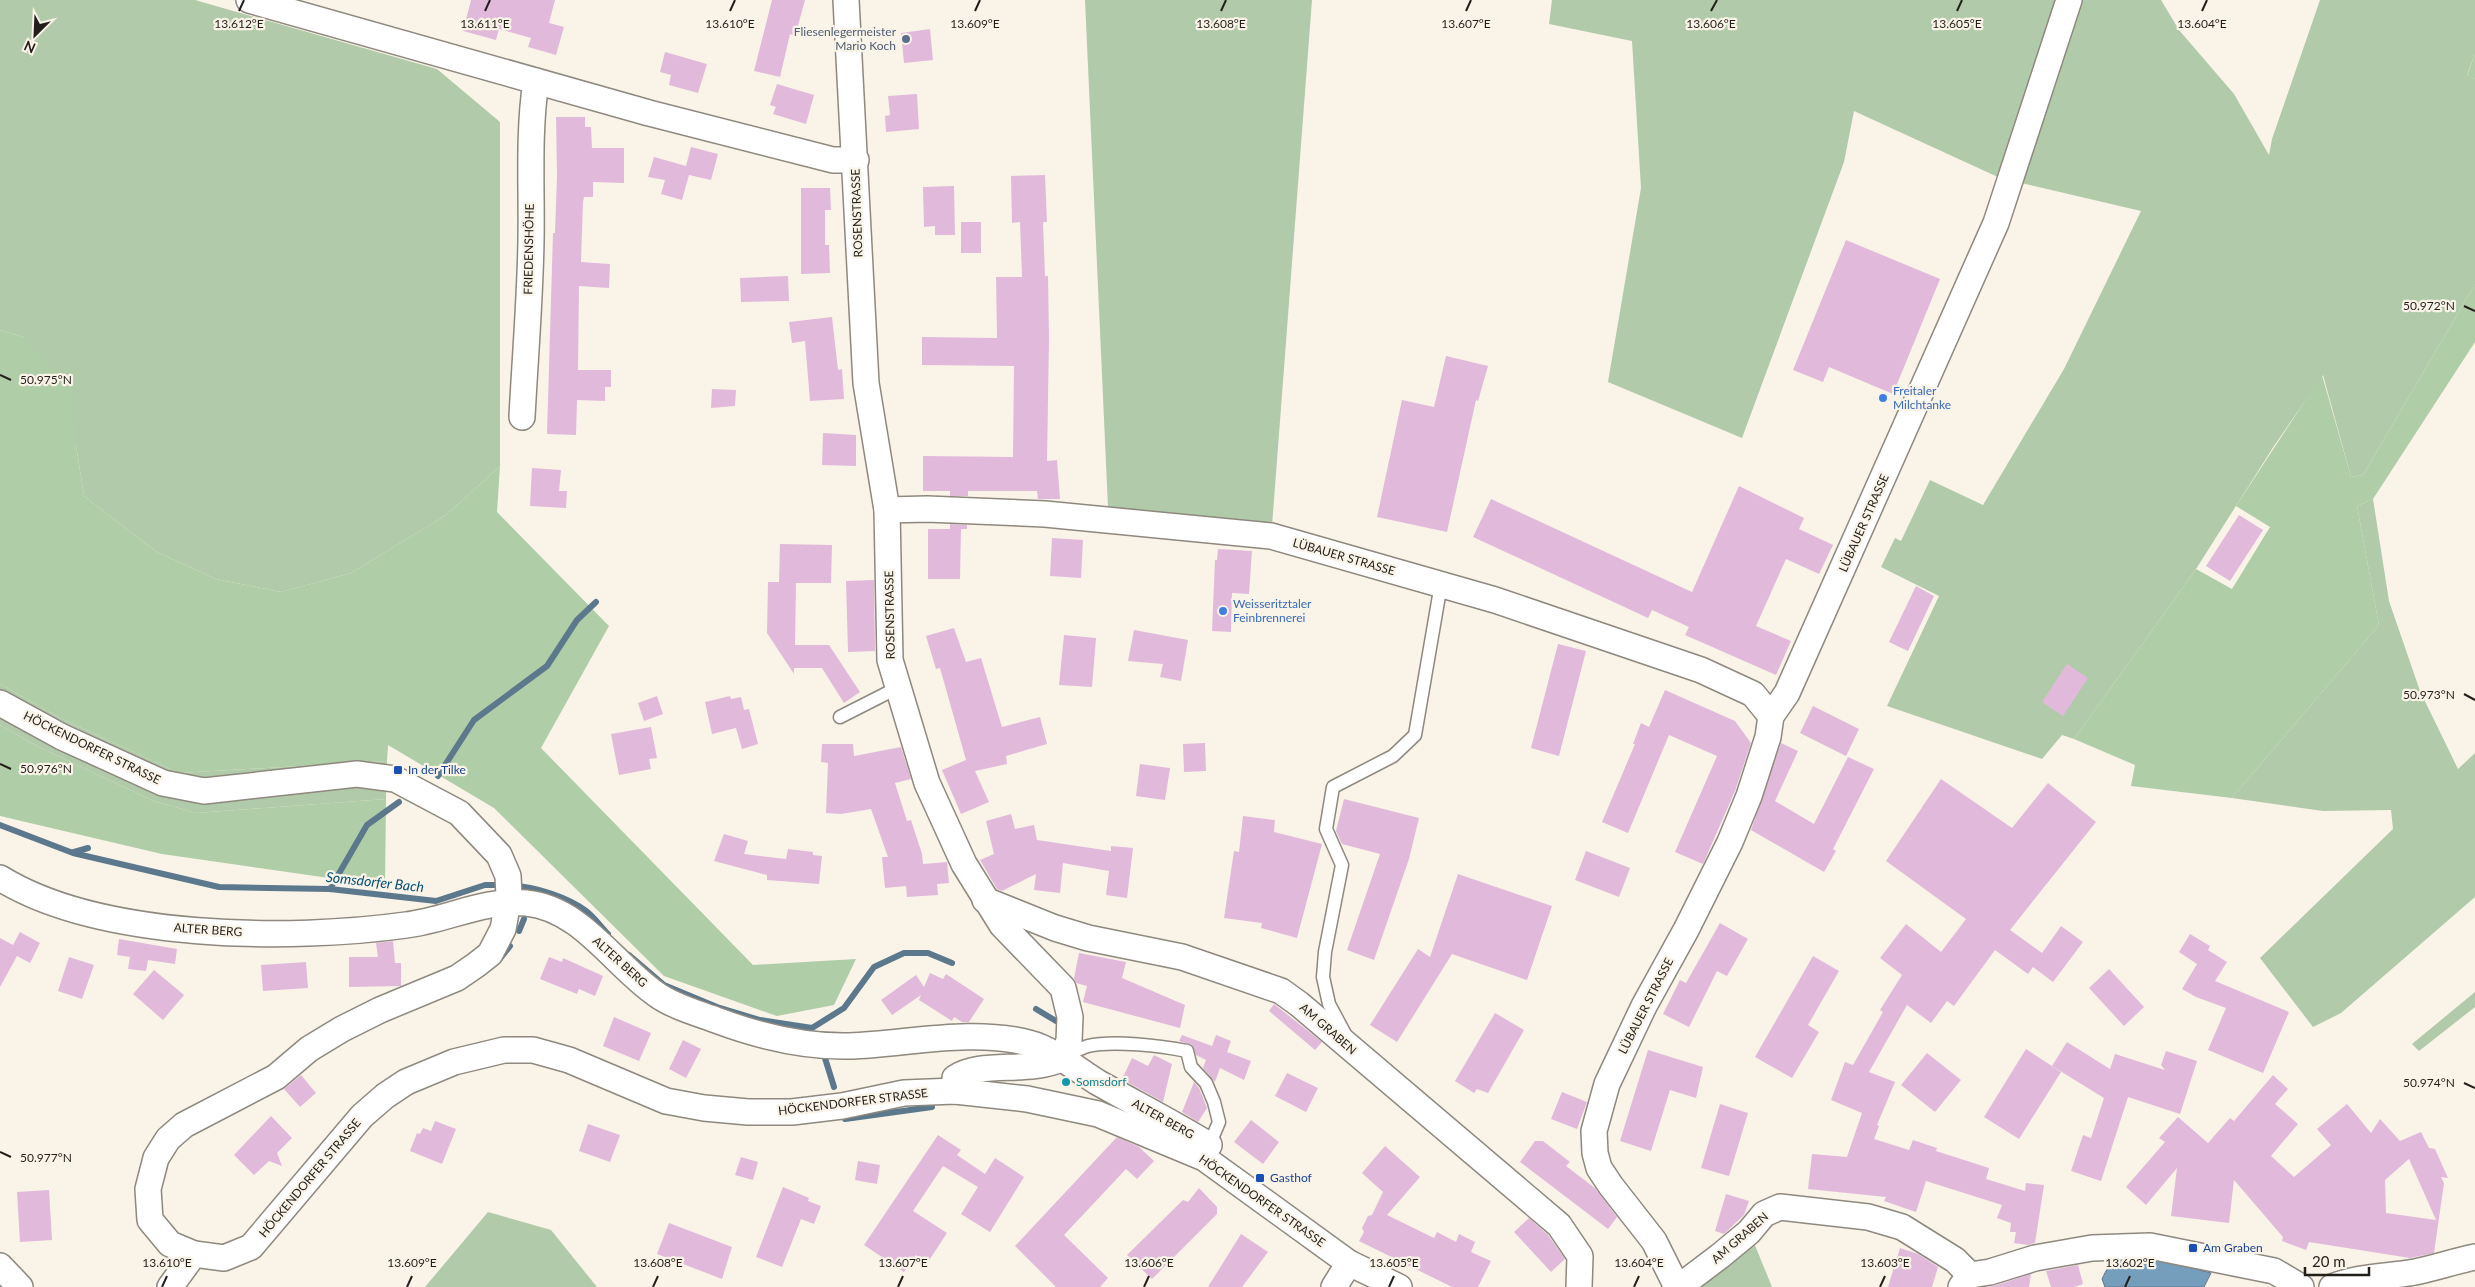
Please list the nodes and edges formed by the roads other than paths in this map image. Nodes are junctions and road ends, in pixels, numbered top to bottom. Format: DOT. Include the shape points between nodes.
graph roads {
  1 [pos="249,0"];
  2 [pos="846,0"];
  3 [pos="2069,0"];
  4 [pos="536,81"];
  5 [pos="856,160"];
  6 [pos="522,417"];
  7 [pos="887,510"];
  8 [pos="1441,584"];
  9 [pos="897,688"];
  10 [pos="0,703"];
  11 [pos="1771,716"];
  12 [pos="840,717"];
  13 [pos="0,878"];
  14 [pos="508,891"];
  15 [pos="985,900"];
  16 [pos="1355,1053"];
  17 [pos="1061,1059"];
  18 [pos="955,1091"];
  19 [pos="1207,1152"];
  20 [pos="194,1254"];
  21 [pos="2475,1257"];
  22 [pos="1349,1263"];
  23 [pos="0,1266"];
  24 [pos="1965,1281"];
  25 [pos="20,1287"];
  26 [pos="170,1287"];
  27 [pos="1334,1287"];
  28 [pos="1399,1287"];
  29 [pos="1579,1287"];
  30 [pos="1678,1287"];
  31 [pos="2301,1287"];
  32 [pos="2332,1287"];
  1 -- 4 [label="street"];
  2 -- 5 [label="street, ROSENSTRASSE"];
  3 -- 11 [label="street, LÜBAUER STRASSE" via="1996,223 1787,693"];
  4 -- 5 [label="street" via="833,160"];
  4 -- 6 [label="street, FRIEDENSHÖHE"];
  5 -- 7 [label="street, ROSENSTRASSE" via="866,382"];
  7 -- 8 [label="street, LÜBAUER STRASSE" via="1044,514 1270,536"];
  7 -- 9 [label="street, ROSENSTRASSE" via="890,660"];
  8 -- 11 [label="street, LÜBAUER STRASSE" via="1701,670 1753,694"];
  8 -- 16 [label="lane" via="1415,735 1393,756 1332,788 1326,829 1342,865 1323,977 1329,1004"];
  9 -- 12 [label="lane"];
  9 -- 15 [label="street, ROSENSTRASSE" via="927,783 956,848"];
  10 -- 14 [label="street, HÖCKENDORFER STRASSE" via="62,737 163,783 204,791 357,774 395,778 459,813 499,855"];
  11 -- 30 [label="street, LÜBAUER STRASSE" via="1768,737 1749,796 1730,842 1607,1084 1594,1131 1599,1168 1654,1241"];
  13 -- 14 [label="street, ALTER BERG" via="31,894 118,920 252,933 309,933 416,924 494,903"];
  14 -- 17 [label="street, ALTER BERG" via="581,926 610,956 658,996 717,1021 818,1045 850,1046 949,1037 990,1038 1031,1043"];
  14 -- 20 [label="street, HÖCKENDORFER STRASSE" via="503,929 490,954 476,965 457,978 342,1029 276,1077 184,1125 168,1139 156,1158 148,1190 150,1220 170,1244"];
  15 -- 16 [label="street, AM GRABEN" via="1055,928 1182,957 1281,991"];
  15 -- 17 [label="street, ROSENSTRASSE" via="1002,925 1064,988 1070,1017 1069,1041"];
  16 -- 29 [label="street, AM GRABEN" via="1559,1225 1580,1256"];
  17 -- 18 [label="street" via="1028,1068 965,1071 955,1078"];
  17 -- 19 [label="street, ALTER BERG"];
  17 -- 19 [label="lane" via="1088,1046 1165,1046 1187,1051 1191,1067 1206,1083 1219,1122"];
  18 -- 19 [label="street, HÖCKENDORFER STRASSE" via="1027,1099 1098,1114"];
  18 -- 20 [label="street, HÖCKENDORFER STRASSE" via="904,1093 792,1112 748,1112 666,1101 569,1060 533,1050 504,1050 454,1062 399,1086 362,1116 251,1247 224,1258"];
  19 -- 22 [label="street, HÖCKENDORFER STRASSE"];
  20 -- 26 [label="street"];
  21 -- 32 [label="street"];
  22 -- 27 [label="street"];
  22 -- 28 [label="street, HÖCKENDORFER STRASSE"];
  23 -- 25 [label="street"];
  24 -- 30 [label="street, AM GRABEN" via="1955,1260 1902,1227 1868,1217 1780,1207 1764,1214 1720,1256"];
  24 -- 31 [label="street, AM GRABEN" via="2035,1258 2092,1248 2150,1246 2274,1272"];
}
